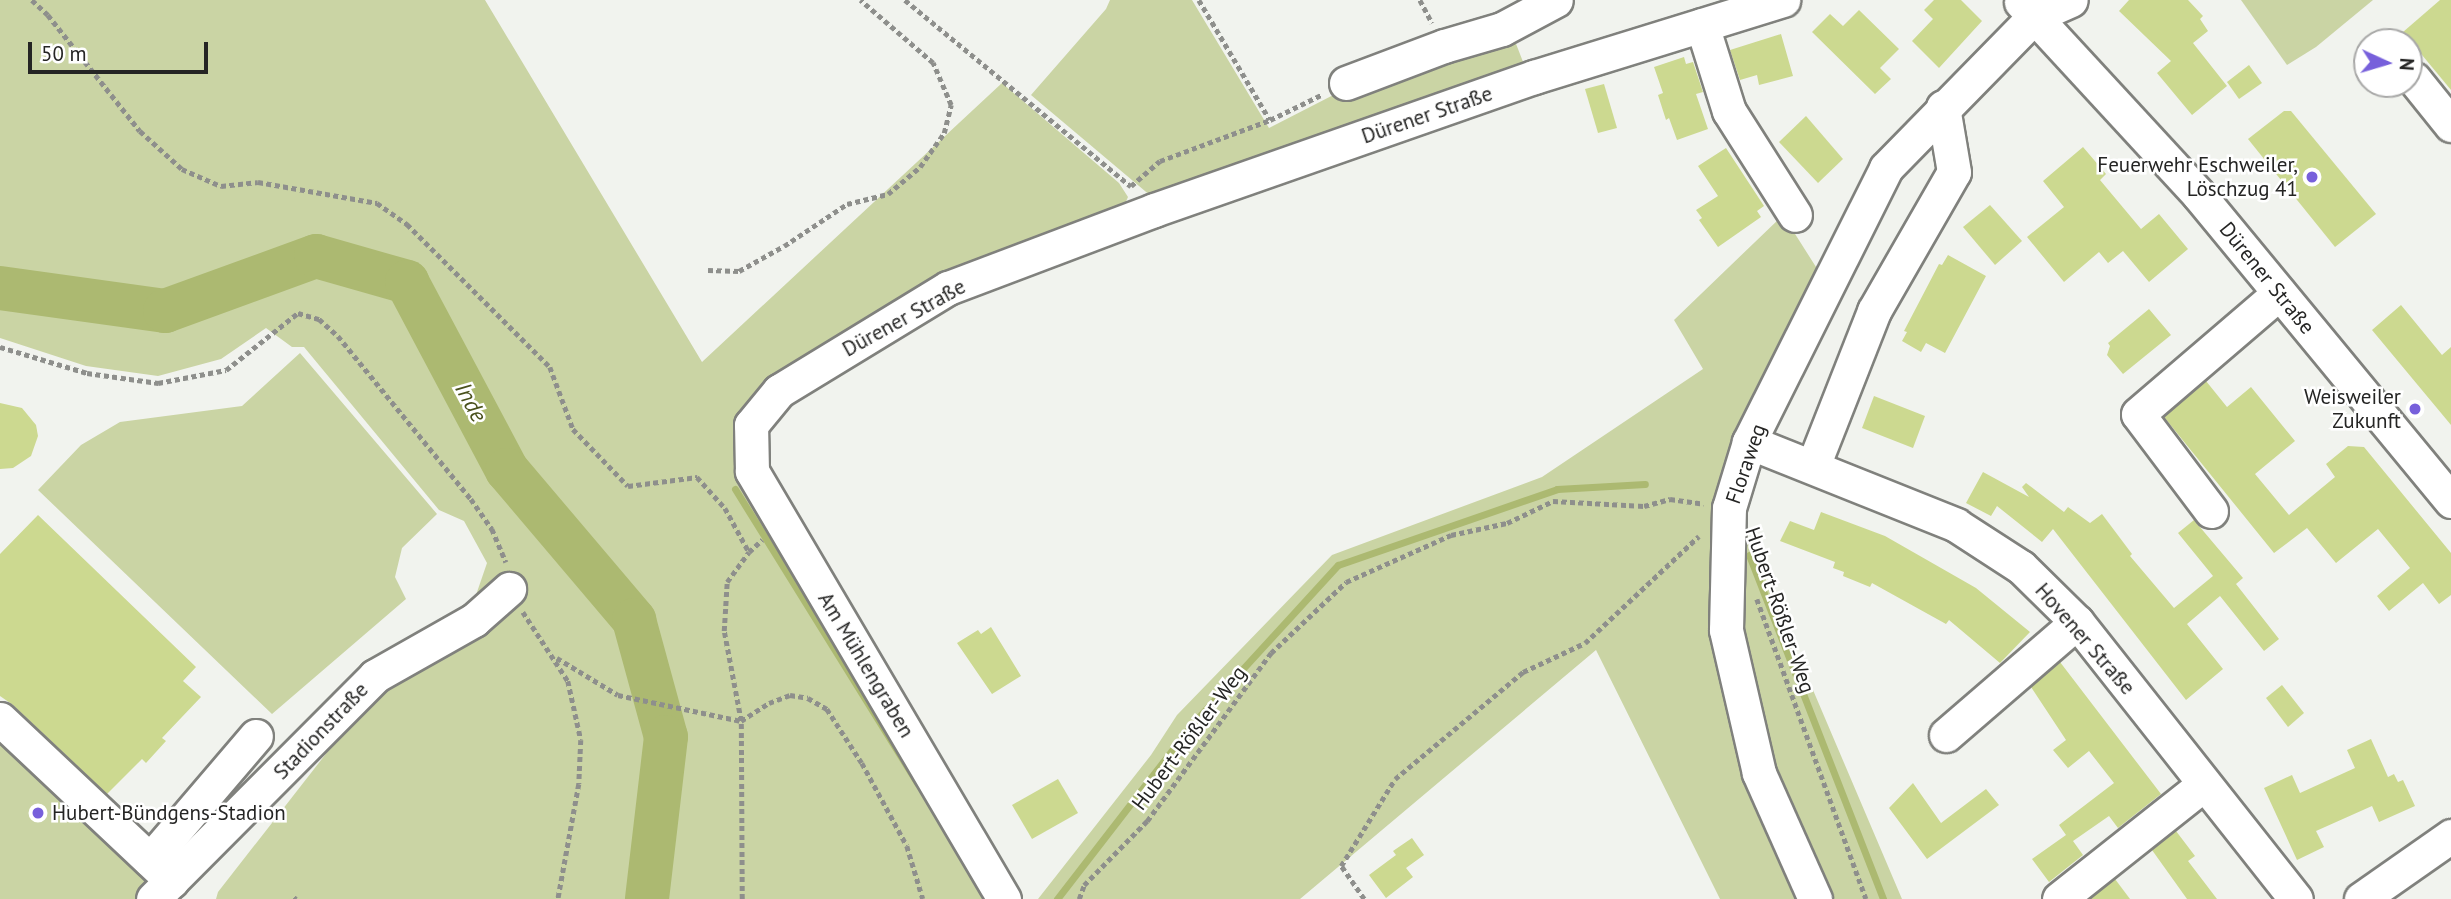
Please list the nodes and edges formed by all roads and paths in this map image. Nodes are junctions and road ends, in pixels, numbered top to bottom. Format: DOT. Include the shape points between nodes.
graph roads {
  1 [pos="32,0"];
  2 [pos="860,0"];
  3 [pos="905,0"];
  4 [pos="1199,0"];
  5 [pos="1556,0"];
  6 [pos="1783,0"];
  7 [pos="2071,0"];
  8 [pos="2027,8"];
  9 [pos="1702,25"];
  10 [pos="1346,83"];
  11 [pos="2423,90"];
  12 [pos="1943,107"];
  13 [pos="1270,120"];
  14 [pos="2451,125"];
  15 [pos="1131,186"];
  16 [pos="1154,210"];
  17 [pos="1795,215"];
  18 [pos="708,270"];
  19 [pos="2279,293"];
  20 [pos="0,347"];
  21 [pos="751,425"];
  22 [pos="1749,442"];
  23 [pos="1813,466"];
  24 [pos="2447,488"];
  25 [pos="1729,508"];
  26 [pos="2211,511"];
  27 [pos="755,545"];
  28 [pos="749,552"];
  29 [pos="509,589"];
  30 [pos="1755,595"];
  31 [pos="2077,622"];
  32 [pos="556,657"];
  33 [pos="0,719"];
  34 [pos="741,721"];
  35 [pos="1946,735"];
  36 [pos="256,736"];
  37 [pos="2204,784"];
  38 [pos="2451,836"];
  39 [pos="158,880"];
  40 [pos="558,899"];
  41 [pos="742,899"];
  42 [pos="923,899"];
  43 [pos="1004,899"];
  44 [pos="1079,899"];
  45 [pos="1364,899"];
  46 [pos="1815,899"];
  47 [pos="1866,899"];
  48 [pos="2059,899"];
  49 [pos="2297,899"];
  50 [pos="2361,899"];
  1 -- 28 [label="path" via="141,131 182,169 221,186 258,182 377,203 407,224 550,367 573,429 628,486 697,477 725,508"];
  2 -- 18 [label="path" via="933,63 951,105 944,134 920,167 888,194 847,204 739,271"];
  3 -- 15 [label="path"];
  4 -- 13 [label="path"];
  5 -- 10 [label="street" via="1502,29"];
  6 -- 9 [label="street, Dürener Straße"];
  7 -- 8 [label="street"];
  8 -- 12 [label="street, Floraweg"];
  8 -- 19 [label="street, Dürener Straße" via="2198,194"];
  9 -- 16 [label="street, Dürener Straße" via="1534,77"];
  9 -- 17 [label="street" via="1729,111"];
  10 -- 13 [label="path"];
  11 -- 14 [label="street"];
  12 -- 22 [label="street, Floraweg" via="1886,168"];
  12 -- 23 [label="street" via="1954,172 1874,311"];
  13 -- 15 [label="path" via="1160,161"];
  15 -- 16 [label="path"];
  16 -- 21 [label="street, Dürener Straße" via="948,288 779,391"];
  19 -- 24 [label="street, Dürener Straße"];
  19 -- 26 [label="street" via="2138,414"];
  20 -- 29 [label="path" via="87,373 158,383 226,370 298,313 319,319 338,336 471,499 506,558"];
  21 -- 43 [label="street, Am Mühlengraben" via="752,471"];
  22 -- 23 [label="street, Hovener Straße"];
  22 -- 25 [label="street, Floraweg"];
  23 -- 31 [label="street, Hovener Straße" via="1956,524 2021,567"];
  25 -- 44 [label="path, Hubert-Rößler-Weg" via="1670,499 1644,506 1553,501 1507,523 1451,535 1346,582 1271,653 1147,821 1084,885"];
  25 -- 45 [label="path" via="1585,643 1523,673 1395,779 1341,866"];
  25 -- 46 [label="street, Floraweg" via="1726,630 1759,773"];
  27 -- 28 [label="path"];
  28 -- 34 [label="path" via="727,582 724,631"];
  29 -- 32 [label="path"];
  29 -- 39 [label="street, Stadionstraße" via="474,620 375,676"];
  30 -- 47 [label="path, Hubert-Rößler-Weg"];
  31 -- 35 [label="street"];
  31 -- 37 [label="street, Hovener Straße"];
  32 -- 34 [label="path" via="618,695"];
  32 -- 40 [label="path" via="576,705 580,740 579,784"];
  33 -- 39 [label="street"];
  34 -- 41 [label="path"];
  34 -- 42 [label="path" via="790,695 808,698 827,709 907,846"];
  36 -- 39 [label="street"];
  37 -- 48 [label="street"];
  37 -- 49 [label="street, Hovener Straße"];
  38 -- 50 [label="street"];
}
